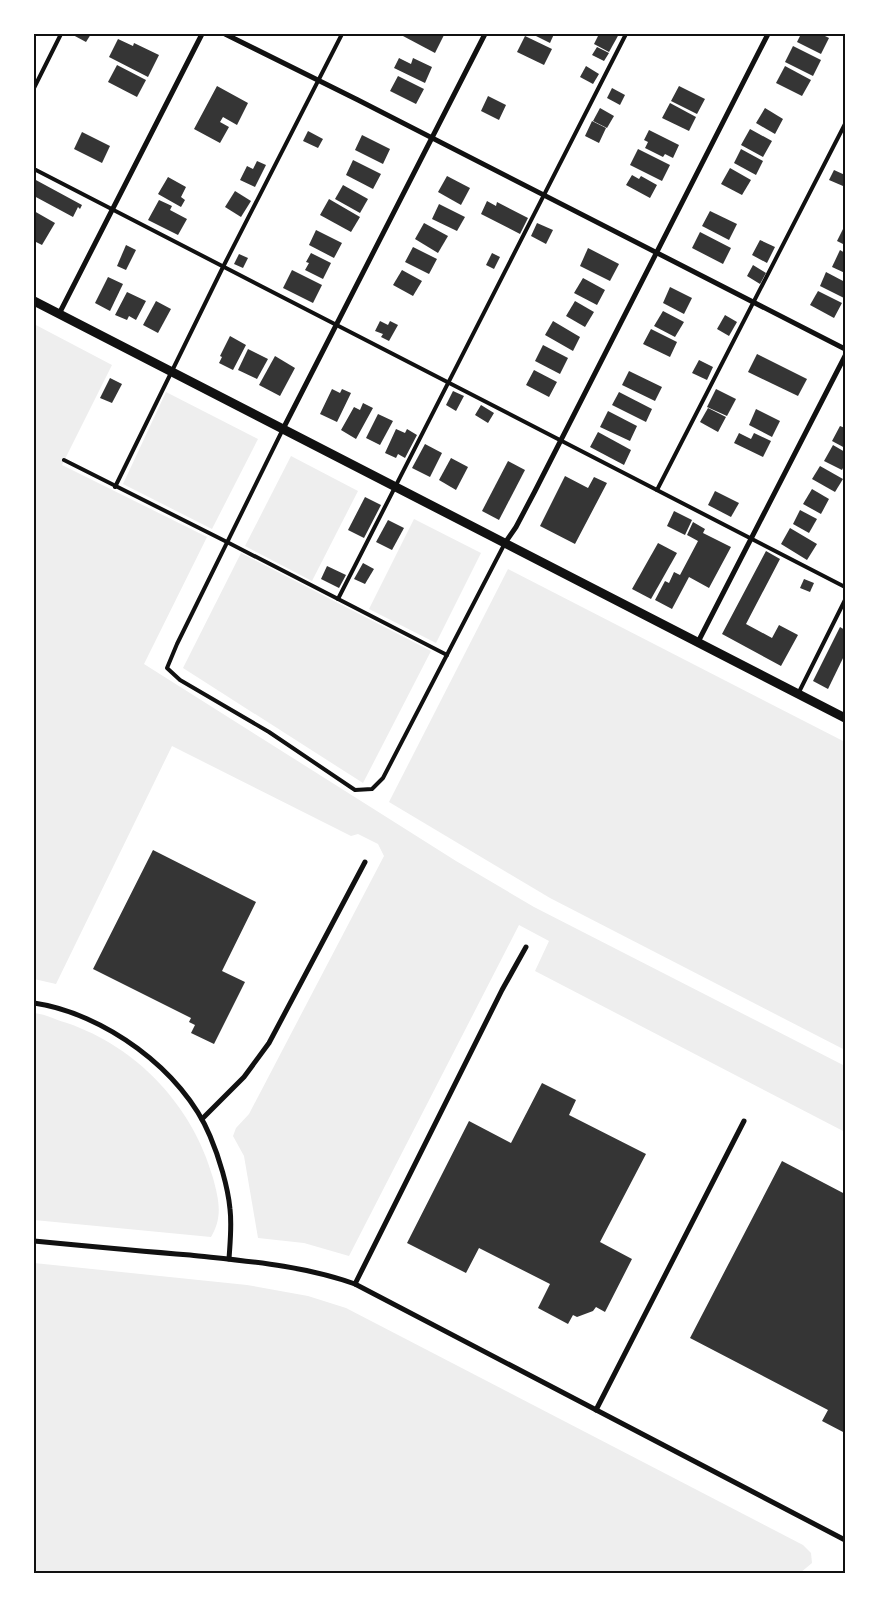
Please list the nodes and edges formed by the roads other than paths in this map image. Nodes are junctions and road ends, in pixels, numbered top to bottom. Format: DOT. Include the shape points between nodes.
graph roads {
  1 [pos="61,34"];
  2 [pos="202,34"];
  3 [pos="225,34"];
  4 [pos="342,34"];
  5 [pos="485,34"];
  6 [pos="626,34"];
  7 [pos="768,34"];
  8 [pos="319,80"];
  9 [pos="34,88"];
  10 [pos="845,124"];
  11 [pos="432,138"];
  12 [pos="34,169"];
  13 [pos="544,195"];
  14 [pos="113,210"];
  15 [pos="657,253"];
  16 [pos="223,266"];
  17 [pos="34,301"];
  18 [pos="754,302"];
  19 [pos="59,314"];
  20 [pos="336,326"];
  21 [pos="845,349"];
  22 [pos="845,356"];
  23 [pos="171,372"];
  24 [pos="448,382"];
  25 [pos="283,429"];
  26 [pos="561,440"];
  27 [pos="64,460"];
  28 [pos="115,487"];
  29 [pos="394,487"];
  30 [pos="657,490"];
  31 [pos="752,538"];
  32 [pos="228,542"];
  33 [pos="505,543"];
  34 [pos="845,587"];
  35 [pos="338,599"];
  36 [pos="845,600"];
  37 [pos="698,642"];
  38 [pos="447,655"];
  39 [pos="798,694"];
  40 [pos="845,718"];
  41 [pos="365,862"];
  42 [pos="526,947"];
  43 [pos="34,1002"];
  44 [pos="202,1119"];
  45 [pos="744,1121"];
  46 [pos="34,1241"];
  47 [pos="229,1259"];
  48 [pos="354,1284"];
  49 [pos="596,1410"];
  50 [pos="845,1540"];
  1 -- 9 [label="lane"];
  2 -- 14 [label="street"];
  3 -- 8 [label="street"];
  4 -- 8 [label="lane"];
  5 -- 11 [label="street"];
  6 -- 13 [label="lane"];
  7 -- 15 [label="street"];
  8 -- 11 [label="street"];
  8 -- 16 [label="lane"];
  10 -- 18 [label="lane"];
  11 -- 13 [label="street"];
  11 -- 20 [label="street"];
  12 -- 14 [label="lane"];
  13 -- 15 [label="street"];
  13 -- 24 [label="lane"];
  14 -- 16 [label="lane"];
  14 -- 19 [label="street"];
  15 -- 18 [label="street"];
  15 -- 26 [label="street"];
  16 -- 20 [label="lane"];
  16 -- 23 [label="lane"];
  17 -- 19 [label="street"];
  18 -- 21 [label="street"];
  18 -- 30 [label="lane"];
  19 -- 23 [label="street"];
  20 -- 24 [label="lane"];
  20 -- 25 [label="street"];
  22 -- 31 [label="street"];
  23 -- 25 [label="street"];
  23 -- 28 [label="lane"];
  24 -- 26 [label="lane"];
  24 -- 29 [label="lane"];
  25 -- 29 [label="street"];
  25 -- 32 [label="lane"];
  26 -- 30 [label="lane"];
  26 -- 33 [label="street"];
  27 -- 28 [label="lane"];
  28 -- 32 [label="lane"];
  29 -- 33 [label="street"];
  29 -- 35 [label="lane"];
  30 -- 31 [label="lane"];
  31 -- 34 [label="lane"];
  31 -- 37 [label="street"];
  32 -- 35 [label="lane"];
  32 -- 38 [label="lane" via="167,668 180,680 269,732 355,790 372,789 384,778"];
  33 -- 37 [label="street"];
  33 -- 38 [label="lane"];
  35 -- 38 [label="lane"];
  36 -- 39 [label="lane"];
  37 -- 39 [label="street"];
  39 -- 40 [label="street"];
  41 -- 44 [label="street" via="269,1043 244,1078"];
  42 -- 48 [label="street"];
  43 -- 44 [label="street" via="92,1020 137,1047 183,1092"];
  44 -- 47 [label="street" via="211,1136 230,1208"];
  45 -- 49 [label="street"];
  46 -- 47 [label="street"];
  47 -- 48 [label="street" via="308,1270"];
  48 -- 49 [label="street"];
  49 -- 50 [label="street"];
}
